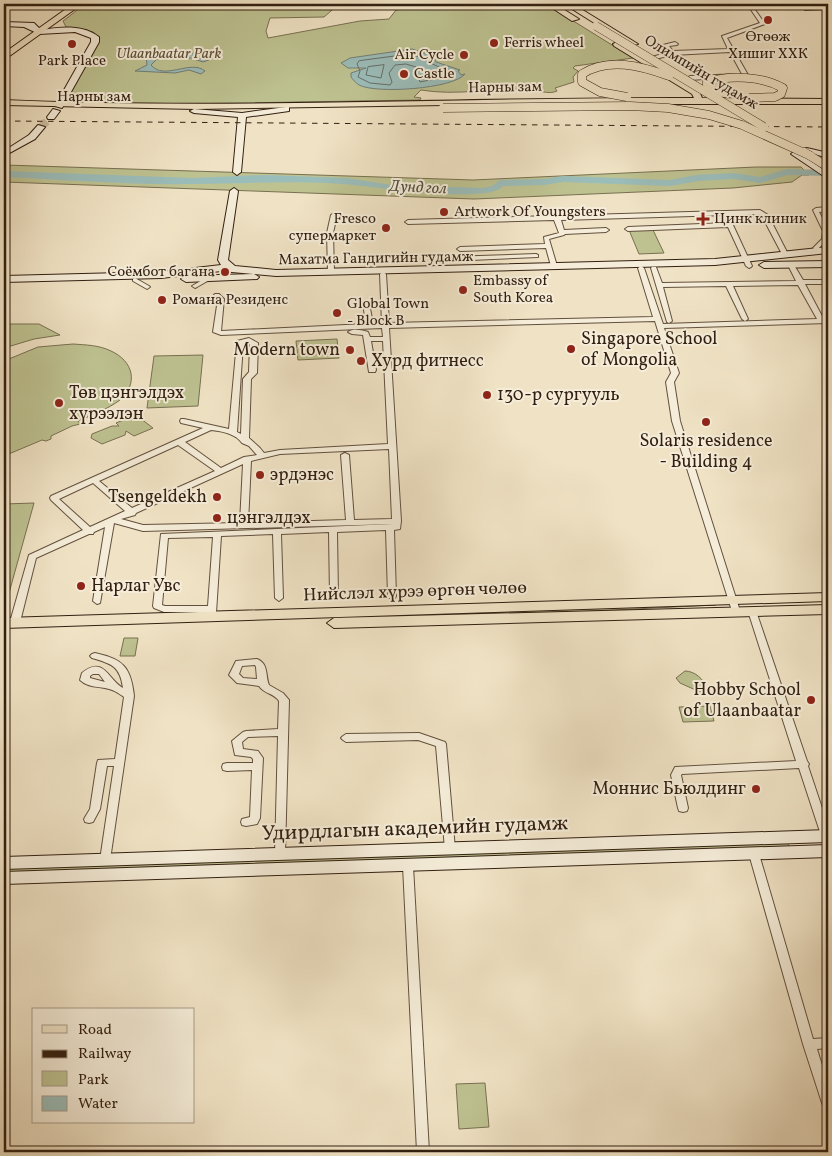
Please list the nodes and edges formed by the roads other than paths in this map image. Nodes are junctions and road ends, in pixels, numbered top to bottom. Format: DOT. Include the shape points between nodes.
graph roads {
  1 [pos="62,4"];
  2 [pos="78,4"];
  3 [pos="550,4"];
  4 [pos="560,4"];
  5 [pos="568,4"];
  6 [pos="749,4"];
  7 [pos="798,4"];
  8 [pos="8,7"];
  9 [pos="828,8"];
  10 [pos="822,9"];
  11 [pos="828,16"];
  12 [pos="52,22"];
  13 [pos="4,24"];
  14 [pos="26,25"];
  15 [pos="63,29"];
  16 [pos="39,32"];
  17 [pos="675,44"];
  18 [pos="732,50"];
  19 [pos="672,53"];
  20 [pos="654,57"];
  21 [pos="4,58"];
  22 [pos="672,72"];
  23 [pos="686,76"];
  24 [pos="713,96"];
  25 [pos="698,101"];
  26 [pos="726,102"];
  27 [pos="828,102"];
  28 [pos="8,103"];
  29 [pos="767,104"];
  30 [pos="828,106"];
  31 [pos="259,107"];
  32 [pos="276,107"];
  33 [pos="388,107"];
  34 [pos="739,107"];
  35 [pos="4,108"];
  36 [pos="286,109"];
  37 [pos="194,110"];
  38 [pos="55,111"];
  39 [pos="242,115"];
  40 [pos="41,127"];
  41 [pos="4,154"];
  42 [pos="812,158"];
  43 [pos="828,160"];
  44 [pos="237,172"];
  45 [pos="828,177"];
  46 [pos="234,191"];
  47 [pos="828,209"];
  48 [pos="511,212"];
  49 [pos="725,214"];
  50 [pos="334,215"];
  51 [pos="557,218"];
  52 [pos="513,219"];
  53 [pos="408,222"];
  54 [pos="730,225"];
  55 [pos="628,229"];
  56 [pos="606,230"];
  57 [pos="563,232"];
  58 [pos="549,246"];
  59 [pos="507,248"];
  60 [pos="825,248"];
  61 [pos="460,249"];
  62 [pos="468,249"];
  63 [pos="536,256"];
  64 [pos="786,256"];
  65 [pos="509,257"];
  66 [pos="470,258"];
  67 [pos="449,259"];
  68 [pos="224,260"];
  69 [pos="748,263"];
  70 [pos="828,264"];
  71 [pos="790,265"];
  72 [pos="554,266"];
  73 [pos="213,268"];
  74 [pos="641,268"];
  75 [pos="654,268"];
  76 [pos="532,269"];
  77 [pos="331,271"];
  78 [pos="231,273"];
  79 [pos="383,274"];
  80 [pos="209,278"];
  81 [pos="4,279"];
  82 [pos="135,280"];
  83 [pos="4,283"];
  84 [pos="800,283"];
  85 [pos="729,284"];
  86 [pos="660,285"];
  87 [pos="827,285"];
  88 [pos="195,286"];
  89 [pos="147,287"];
  90 [pos="217,295"];
  91 [pos="366,303"];
  92 [pos="820,318"];
  93 [pos="745,319"];
  94 [pos="670,321"];
  95 [pos="828,321"];
  96 [pos="659,323"];
  97 [pos="370,326"];
  98 [pos="386,326"];
  99 [pos="277,336"];
  100 [pos="367,339"];
  101 [pos="387,339"];
  102 [pos="372,370"];
  103 [pos="238,379"];
  104 [pos="247,379"];
  105 [pos="236,403"];
  106 [pos="247,403"];
  107 [pos="184,421"];
  108 [pos="210,428"];
  109 [pos="233,433"];
  110 [pos="245,441"];
  111 [pos="179,442"];
  112 [pos="392,450"];
  113 [pos="342,453"];
  114 [pos="265,455"];
  115 [pos="247,459"];
  116 [pos="221,472"];
  117 [pos="94,480"];
  118 [pos="132,513"];
  119 [pos="112,521"];
  120 [pos="397,521"];
  121 [pos="350,522"];
  122 [pos="244,526"];
  123 [pos="390,529"];
  124 [pos="333,530"];
  125 [pos="90,532"];
  126 [pos="277,532"];
  127 [pos="217,534"];
  128 [pos="334,596"];
  129 [pos="392,596"];
  130 [pos="828,597"];
  131 [pos="279,598"];
  132 [pos="97,601"];
  133 [pos="750,605"];
  134 [pos="734,606"];
  135 [pos="828,609"];
  136 [pos="212,613"];
  137 [pos="10,622"];
  138 [pos="4,632"];
  139 [pos="96,656"];
  140 [pos="262,683"];
  141 [pos="112,686"];
  142 [pos="129,696"];
  143 [pos="284,732"];
  144 [pos="346,738"];
  145 [pos="120,762"];
  146 [pos="804,764"];
  147 [pos="258,766"];
  148 [pos="227,767"];
  149 [pos="683,808"];
  150 [pos="88,819"];
  151 [pos="246,822"];
  152 [pos="828,841"];
  153 [pos="450,849"];
  154 [pos="280,854"];
  155 [pos="754,854"];
  156 [pos="105,860"];
  157 [pos="4,863"];
  158 [pos="408,866"];
  159 [pos="4,878"];
  160 [pos="828,1043"];
  161 [pos="809,1044"];
  162 [pos="828,1103"];
  163 [pos="423,1152"];
  1 -- 8 [label="street" via="49,8"];
  2 -- 12 [label="highway"];
  3 -- 22 [label="main road" via="661,71"];
  4 -- 24 [label="main road, Олимпийн гудамж, bridge"];
  5 -- 20 [label="main road"];
  6 -- 18 [label="street" via="763,24 725,36"];
  7 -- 10 [label="street" via="805,9"];
  9 -- 10 [label="street"];
  10 -- 11 [label="street"];
  12 -- 14 [label="main road"];
  12 -- 15 [label="main road"];
  12 -- 16 [label="highway"];
  13 -- 14 [label="main road"];
  14 -- 16 [label="main road"];
  15 -- 16 [label="main road"];
  15 -- 38 [label="main road" via="88,33 95,37 95,42"];
  16 -- 21 [label="highway"];
  17 -- 19 [label="street" via="666,45"];
  18 -- 19 [label="street"];
  18 -- 23 [label="street" via="745,76"];
  19 -- 20 [label="street"];
  20 -- 22 [label="main road"];
  22 -- 23 [label="main road"];
  22 -- 25 [label="main road" via="696,93"];
  23 -- 26 [label="main road"];
  24 -- 25 [label="main road, bridge" via="637,67 602,66 582,74 582,82 591,89 627,97"];
  24 -- 34 [label="main road, Олимпийн гудамж, bridge"];
  25 -- 26 [label="main road, Нарны зам"];
  25 -- 32 [label="main road, Нарны зам"];
  26 -- 29 [label="main road, Нарны зам"];
  26 -- 33 [label="main road, Нарны зам"];
  26 -- 34 [label="main road, Нарны зам"];
  26 -- 34 [label="main road, bridge" via="749,98 775,97 783,88 763,80 718,79 707,82 710,88"];
  27 -- 29 [label="main road, Нарны зам"];
  28 -- 38 [label="main road"];
  29 -- 30 [label="main road, Нарны зам"];
  29 -- 34 [label="main road, Нарны зам"];
  31 -- 32 [label="main road, Нарны зам"];
  31 -- 37 [label="main road, Нарны зам"];
  31 -- 38 [label="main road, Нарны зам" via="92,107"];
  32 -- 36 [label="main road, Нарны зам"];
  33 -- 36 [label="main road, Нарны зам"];
  33 -- 42 [label="main road, bridge" via="668,108 742,125"];
  34 -- 42 [label="main road, Олимпийн гудамж, bridge"];
  35 -- 38 [label="main road, Нарны зам"];
  36 -- 39 [label="main road"];
  37 -- 38 [label="main road, Нарны зам"];
  37 -- 39 [label="main road"];
  39 -- 44 [label="main road"];
  40 -- 41 [label="main road" via="32,137"];
  42 -- 43 [label="main road, Олимпийн гудамж, bridge"];
  42 -- 45 [label="main road"];
  46 -- 68 [label="main road"];
  47 -- 60 [label="street" via="816,210 826,231"];
  48 -- 52 [label="street"];
  49 -- 51 [label="street"];
  49 -- 54 [label="street"];
  49 -- 64 [label="street" via="760,212 765,215"];
  50 -- 77 [label="street" via="330,233"];
  51 -- 52 [label="street"];
  51 -- 57 [label="street"];
  52 -- 53 [label="street"];
  54 -- 55 [label="street"];
  54 -- 69 [label="street"];
  56 -- 57 [label="street"];
  57 -- 58 [label="street" via="547,236"];
  58 -- 59 [label="street"];
  58 -- 72 [label="street"];
  59 -- 62 [label="street"];
  59 -- 65 [label="street"];
  60 -- 64 [label="main road, Махатма Гандигийн гудамж"];
  61 -- 62 [label="street"];
  62 -- 66 [label="street"];
  63 -- 65 [label="street"];
  64 -- 69 [label="main road, Махатма Гандигийн гудамж"];
  65 -- 66 [label="street"];
  66 -- 67 [label="street"];
  68 -- 73 [label="main road"];
  68 -- 78 [label="main road"];
  69 -- 71 [label="main road, Махатма Гандигийн гудамж"];
  69 -- 72 [label="main road, Махатма Гандигийн гудамж"];
  69 -- 75 [label="main road, Махатма Гандигийн гудамж"];
  70 -- 71 [label="main road, Махатма Гандигийн гудамж"];
  71 -- 84 [label="street"];
  72 -- 76 [label="main road, Махатма Гандигийн гудамж"];
  73 -- 78 [label="main road" via="211,272 214,274"];
  73 -- 81 [label="main road" via="161,275"];
  74 -- 75 [label="main road, Махатма Гандигийн гудамж"];
  74 -- 76 [label="main road, Махатма Гандигийн гудамж"];
  74 -- 96 [label="street"];
  75 -- 86 [label="street"];
  76 -- 77 [label="main road, Махатма Гандигийн гудамж"];
  76 -- 79 [label="main road, Махатма Гандигийн гудамж"];
  77 -- 78 [label="main road, Махатма Гандигийн гудамж"];
  78 -- 79 [label="main road, Махатма Гандигийн гудамж"];
  78 -- 80 [label="main road, Махатма Гандигийн гудамж"];
  79 -- 98 [label="street"];
  80 -- 82 [label="main road, Махатма Гандигийн гудамж"];
  80 -- 88 [label="street"];
  82 -- 83 [label="main road, Махатма Гандигийн гудамж"];
  82 -- 89 [label="street"];
  84 -- 85 [label="street"];
  84 -- 87 [label="street"];
  84 -- 92 [label="street"];
  85 -- 86 [label="street"];
  85 -- 93 [label="street"];
  86 -- 94 [label="street"];
  90 -- 97 [label="street" via="221,299 219,333"];
  91 -- 97 [label="street"];
  95 -- 96 [label="street"];
  96 -- 98 [label="street" via="608,319"];
  96 -- 134 [label="street" via="675,373 670,382 676,421"];
  97 -- 98 [label="street"];
  98 -- 101 [label="street"];
  99 -- 100 [label="street" via="361,332"];
  100 -- 101 [label="street"];
  100 -- 102 [label="street"];
  101 -- 112 [label="street"];
  103 -- 104 [label="street"];
  103 -- 104 [label="street" via="240,343 249,340 254,343 253,371"];
  103 -- 105 [label="street"];
  104 -- 106 [label="street"];
  105 -- 106 [label="street"];
  105 -- 109 [label="street"];
  106 -- 110 [label="street"];
  107 -- 108 [label="street"];
  108 -- 109 [label="street" via="223,428"];
  108 -- 111 [label="street"];
  109 -- 110 [label="street"];
  110 -- 114 [label="street"];
  111 -- 116 [label="street"];
  111 -- 117 [label="street"];
  112 -- 113 [label="street"];
  112 -- 120 [label="street"];
  113 -- 114 [label="street" via="290,457"];
  113 -- 121 [label="street"];
  114 -- 115 [label="street"];
  115 -- 116 [label="street"];
  115 -- 122 [label="street"];
  116 -- 118 [label="street"];
  117 -- 118 [label="street"];
  117 -- 125 [label="street" via="54,498"];
  118 -- 119 [label="street"];
  119 -- 122 [label="street" via="143,528"];
  119 -- 125 [label="street"];
  119 -- 132 [label="street"];
  120 -- 121 [label="street"];
  120 -- 123 [label="street" via="397,527"];
  121 -- 122 [label="street"];
  123 -- 124 [label="street"];
  123 -- 129 [label="street"];
  124 -- 126 [label="street"];
  124 -- 128 [label="street"];
  125 -- 137 [label="street" via="32,557"];
  126 -- 127 [label="street"];
  126 -- 131 [label="street"];
  127 -- 136 [label="street"];
  127 -- 136 [label="street" via="164,536 156,601 157,606 164,609"];
  130 -- 133 [label="main road, Нийслэл хүрээ өргөн чөлөө"];
  133 -- 134 [label="main road, Нийслэл хүрээ өргөн чөлөө"];
  133 -- 135 [label="main road, Нийслэл хүрээ өргөн чөлөө"];
  133 -- 146 [label="street"];
  134 -- 136 [label="main road, Нийслэл хүрээ өргөн чөлөө"];
  134 -- 138 [label="main road, Нийслэл хүрээ өргөн чөлөө"];
  136 -- 137 [label="main road, Нийслэл хүрээ өргөн чөлөө"];
  139 -- 142 [label="street" via="114,661 124,670"];
  140 -- 143 [label="street" via="284,700"];
  141 -- 142 [label="street"];
  142 -- 145 [label="street"];
  143 -- 147 [label="street" via="246,734 239,738 238,750 257,755"];
  143 -- 154 [label="street"];
  144 -- 153 [label="street" via="419,736 441,744"];
  145 -- 150 [label="street" via="102,763 94,810"];
  145 -- 156 [label="street"];
  146 -- 149 [label="street" via="679,770 676,775"];
  146 -- 152 [label="street"];
  147 -- 148 [label="street"];
  147 -- 151 [label="street" via="255,818"];
  152 -- 153 [label="main road, Удирдлагын академийн гудамж"];
  152 -- 155 [label="main road, Удирдлагын академийн гудамж"];
  153 -- 154 [label="main road, Удирдлагын академийн гудамж"];
  154 -- 156 [label="main road, Удирдлагын академийн гудамж"];
  155 -- 158 [label="main road, Удирдлагын академийн гудамж"];
  155 -- 161 [label="street"];
  156 -- 157 [label="main road, Удирдлагын академийн гудамж"];
  158 -- 159 [label="main road, Удирдлагын академийн гудамж"];
  158 -- 163 [label="street"];
  160 -- 161 [label="street"];
  161 -- 162 [label="street"];
}
